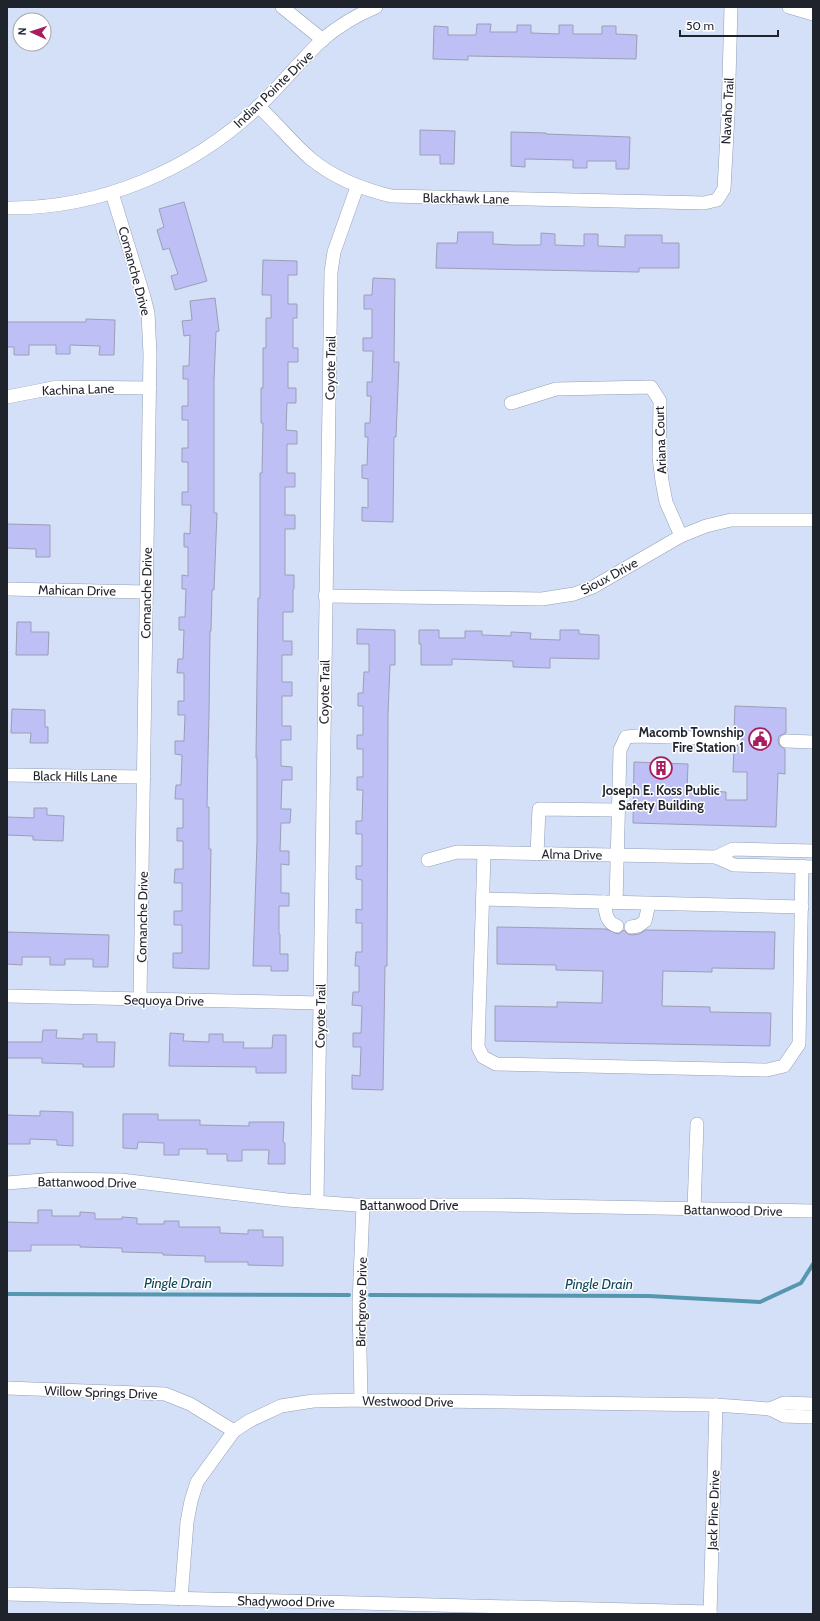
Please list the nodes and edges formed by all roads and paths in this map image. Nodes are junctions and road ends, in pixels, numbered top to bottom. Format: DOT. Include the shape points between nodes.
graph roads {
  1 [pos="282,7"];
  2 [pos="376,7"];
  3 [pos="731,7"];
  4 [pos="789,7"];
  5 [pos="813,14"];
  6 [pos="323,40"];
  7 [pos="258,106"];
  8 [pos="357,186"];
  9 [pos="112,193"];
  10 [pos="704,203"];
  11 [pos="7,208"];
  12 [pos="150,388"];
  13 [pos="7,397"];
  14 [pos="511,404"];
  15 [pos="813,520"];
  16 [pos="681,536"];
  17 [pos="7,589"];
  18 [pos="146,592"];
  19 [pos="325,596"];
  20 [pos="734,739"];
  21 [pos="786,741"];
  22 [pos="813,742"];
  23 [pos="7,775"];
  24 [pos="144,777"];
  25 [pos="618,810"];
  26 [pos="795,850"];
  27 [pos="813,851"];
  28 [pos="484,853"];
  29 [pos="537,854"];
  30 [pos="618,855"];
  31 [pos="716,857"];
  32 [pos="428,860"];
  33 [pos="803,867"];
  34 [pos="483,900"];
  35 [pos="610,903"];
  36 [pos="649,904"];
  37 [pos="802,908"];
  38 [pos="617,926"];
  39 [pos="631,927"];
  40 [pos="7,996"];
  41 [pos="140,999"];
  42 [pos="320,1003"];
  43 [pos="696,1124"];
  44 [pos="7,1183"];
  45 [pos="317,1202"];
  46 [pos="363,1205"];
  47 [pos="694,1209"];
  48 [pos="813,1212"];
  49 [pos="7,1388"];
  50 [pos="361,1400"];
  51 [pos="813,1404"];
  52 [pos="716,1405"];
  53 [pos="770,1408"];
  54 [pos="813,1417"];
  55 [pos="234,1431"];
  56 [pos="7,1594"];
  57 [pos="181,1599"];
  58 [pos="710,1613"];
  1 -- 6 [label="street"];
  2 -- 6 [label="street, Indian Pointe Drive" via="350,20"];
  3 -- 10 [label="street, Navaho Trail" via="724,189 717,200"];
  4 -- 5 [label="street"];
  6 -- 7 [label="street, Indian Pointe Drive"];
  7 -- 8 [label="street, Blackhawk Lane" via="309,158 335,176"];
  7 -- 9 [label="street, Indian Pointe Drive" via="219,139 181,164"];
  8 -- 10 [label="street, Blackhawk Lane" via="391,196"];
  8 -- 19 [label="street, Coyote Trail" via="334,252 331,272"];
  9 -- 11 [label="street, Indian Pointe Drive" via="47,206"];
  9 -- 12 [label="street, Comanche Drive" via="148,313"];
  12 -- 13 [label="street, Kachina Lane" via="58,387"];
  12 -- 18 [label="street, Comanche Drive"];
  14 -- 16 [label="street, Ariana Court" via="556,389 651,387 660,401 659,457 666,502"];
  15 -- 16 [label="street, Sioux Drive" via="731,520"];
  16 -- 19 [label="street, Sioux Drive" via="593,587 559,597 542,599"];
  17 -- 18 [label="street, Mahican Drive"];
  18 -- 24 [label="street, Comanche Drive"];
  19 -- 42 [label="street, Coyote Trail"];
  20 -- 25 [label="street" via="626,737 620,750"];
  21 -- 22 [label="street"];
  23 -- 24 [label="street, Black Hills Lane"];
  24 -- 41 [label="street, Comanche Drive"];
  25 -- 29 [label="street" via="539,809"];
  25 -- 30 [label="street"];
  26 -- 27 [label="street, Alma Drive"];
  26 -- 31 [label="street, Alma Drive" via="734,850"];
  26 -- 33 [label="street"];
  28 -- 29 [label="street, Alma Drive"];
  28 -- 32 [label="street, Alma Drive" via="457,852"];
  28 -- 34 [label="street"];
  29 -- 30 [label="street, Alma Drive"];
  30 -- 31 [label="street, Alma Drive"];
  30 -- 35 [label="street"];
  31 -- 33 [label="street, Alma Drive" via="734,865"];
  33 -- 37 [label="street"];
  34 -- 35 [label="street"];
  34 -- 37 [label="street" via="478,1047 483,1058 496,1064 767,1070 784,1066 799,1044"];
  35 -- 36 [label="street"];
  35 -- 38 [label="street" via="606,918"];
  36 -- 37 [label="street"];
  36 -- 39 [label="street" via="645,921"];
  40 -- 41 [label="street, Sequoya Drive"];
  41 -- 42 [label="street, Sequoya Drive"];
  42 -- 45 [label="street, Coyote Trail"];
  43 -- 47 [label="street"];
  44 -- 45 [label="street, Battanwood Drive" via="55,1179 121,1180"];
  45 -- 46 [label="street, Battanwood Drive"];
  46 -- 47 [label="street, Battanwood Drive"];
  46 -- 50 [label="street, Birchgrove Drive" via="359,1304"];
  47 -- 48 [label="street, Battanwood Drive"];
  49 -- 55 [label="street, Willow Springs Drive" via="165,1394 190,1404"];
  50 -- 52 [label="street, Westwood Drive"];
  50 -- 55 [label="street, Westwood Drive" via="313,1401 281,1406"];
  51 -- 53 [label="street, Westwood Drive" via="784,1403"];
  52 -- 53 [label="street, Westwood Drive"];
  52 -- 58 [label="street, Jack Pine Drive"];
  53 -- 54 [label="street, Westwood Drive" via="784,1416"];
  55 -- 57 [label="street, Westwood Drive" via="197,1482 191,1501"];
  56 -- 57 [label="street, Shadywood Drive"];
  57 -- 58 [label="street, Shadywood Drive"];
}
